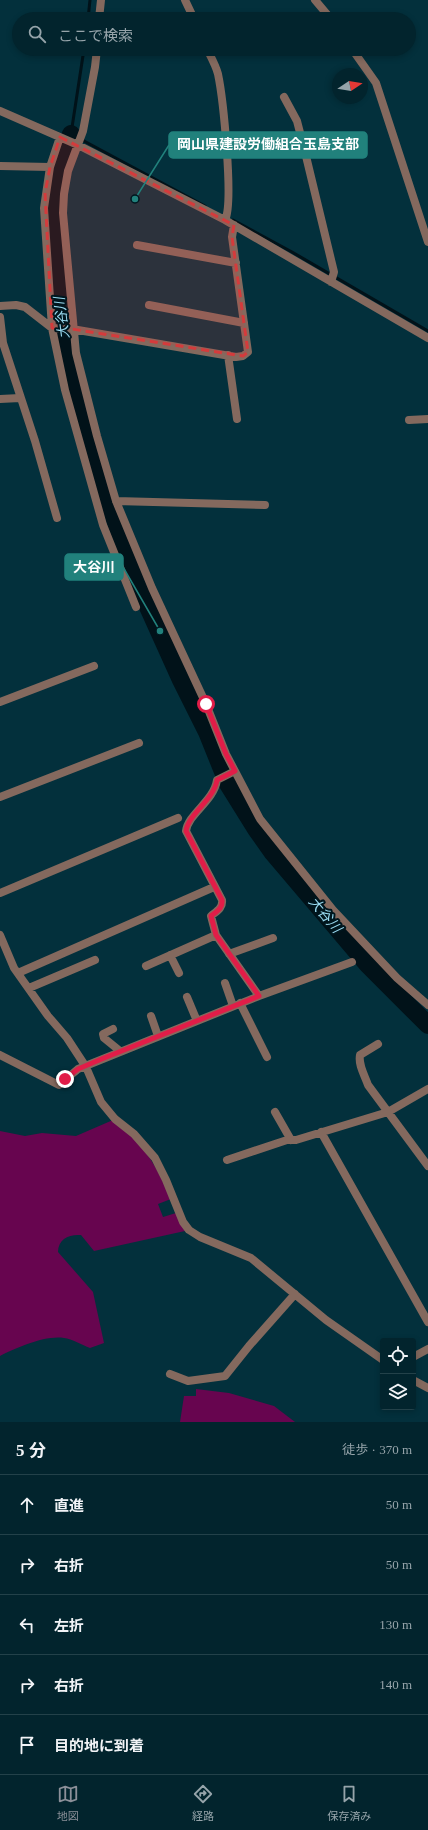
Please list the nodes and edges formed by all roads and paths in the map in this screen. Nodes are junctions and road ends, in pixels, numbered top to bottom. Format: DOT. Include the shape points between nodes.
graph roads {
  1 [pos="101,0"];
  2 [pos="185,0"];
  3 [pos="315,0"];
  4 [pos="100,12"];
  5 [pos="191,12"];
  6 [pos="325,12"];
  7 [pos="96,56"];
  8 [pos="211,56"];
  9 [pos="357,56"];
  10 [pos="284,97"];
  11 [pos="0,111"];
  12 [pos="60,137"];
  13 [pos="78,144"];
  14 [pos="0,166"];
  15 [pos="50,167"];
  16 [pos="226,216"];
  17 [pos="234,225"];
  18 [pos="428,242"];
  19 [pos="137,245"];
  20 [pos="236,263"];
  21 [pos="332,278"];
  22 [pos="149,305"];
  23 [pos="0,306"];
  24 [pos="0,317"];
  25 [pos="244,324"];
  26 [pos="52,328"];
  27 [pos="72,328"];
  28 [pos="428,338"];
  29 [pos="228,355"];
  30 [pos="20,398"];
  31 [pos="0,399"];
  32 [pos="237,419"];
  33 [pos="428,419"];
  34 [pos="409,420"];
  35 [pos="116,501"];
  36 [pos="265,505"];
  37 [pos="57,518"];
  38 [pos="136,607"];
  39 [pos="94,666"];
  40 [pos="0,702"];
  41 [pos="139,743"];
  42 [pos="235,771"];
  43 [pos="0,797"];
  44 [pos="178,818"];
  45 [pos="214,887"];
  46 [pos="0,894"];
  47 [pos="0,935"];
  48 [pos="216,935"];
  49 [pos="273,938"];
  50 [pos="229,954"];
  51 [pos="170,955"];
  52 [pos="95,960"];
  53 [pos="352,962"];
  54 [pos="146,966"];
  55 [pos="18,973"];
  56 [pos="179,973"];
  57 [pos="225,983"];
  58 [pos="28,988"];
  59 [pos="259,996"];
  60 [pos="187,997"];
  61 [pos="237,1005"];
  62 [pos="428,1005"];
  63 [pos="151,1016"];
  64 [pos="197,1021"];
  65 [pos="113,1029"];
  66 [pos="158,1036"];
  67 [pos="378,1044"];
  68 [pos="120,1052"];
  69 [pos="0,1055"];
  70 [pos="267,1057"];
  71 [pos="86,1067"];
  72 [pos="428,1090"];
  73 [pos="275,1112"];
  74 [pos="388,1112"];
  75 [pos="321,1132"];
  76 [pos="291,1140"];
  77 [pos="227,1160"];
  78 [pos="428,1166"];
  79 [pos="295,1294"];
  80 [pos="428,1322"];
  81 [pos="428,1349"];
  82 [pos="416,1355"];
  83 [pos="380,1358"];
  84 [pos="170,1374"];
  85 [pos="416,1382"];
  86 [pos="428,1388"];
  1 -- 4 [label="street"];
  2 -- 5 [label="street"];
  3 -- 6 [label="street"];
  7 -- 13 [label="street"];
  8 -- 16 [label="street" via="218,73 227,152"];
  9 -- 18 [label="street" via="376,83"];
  10 -- 21 [label="street" via="297,121 304,146"];
  11 -- 12 [label="street"];
  12 -- 13 [label="street"];
  12 -- 15 [label="street"];
  13 -- 16 [label="street"];
  13 -- 27 [label="street" via="68,171 64,194 64,232"];
  14 -- 15 [label="street"];
  15 -- 26 [label="street" via="44,208"];
  16 -- 17 [label="street"];
  17 -- 20 [label="street" via="232,237"];
  17 -- 21 [label="street"];
  19 -- 20 [label="street"];
  20 -- 25 [label="street"];
  21 -- 28 [label="street"];
  22 -- 25 [label="street"];
  23 -- 26 [label="street" via="25,307"];
  24 -- 30 [label="street" via="3,343"];
  25 -- 29 [label="street" via="248,352 243,356"];
  26 -- 27 [label="street"];
  26 -- 38 [label="street" via="65,390 103,525"];
  27 -- 29 [label="street"];
  27 -- 35 [label="street" via="97,436"];
  29 -- 32 [label="street"];
  30 -- 31 [label="street"];
  30 -- 37 [label="street"];
  33 -- 34 [label="street"];
  35 -- 36 [label="street"];
  35 -- 42 [label="street" via="152,588"];
  39 -- 40 [label="street"];
  41 -- 43 [label="street"];
  42 -- 45 [label="street" via="217,780 216,788 189,823 186,831"];
  42 -- 62 [label="street" via="260,819 333,910 397,978"];
  44 -- 46 [label="street"];
  45 -- 48 [label="street" via="222,904 211,916"];
  45 -- 55 [label="street"];
  47 -- 55 [label="street" via="10,962"];
  48 -- 50 [label="street"];
  48 -- 51 [label="street"];
  49 -- 50 [label="street"];
  50 -- 59 [label="street"];
  51 -- 54 [label="street"];
  51 -- 56 [label="street"];
  52 -- 58 [label="street"];
  53 -- 59 [label="street"];
  55 -- 58 [label="street"];
  57 -- 61 [label="street"];
  58 -- 71 [label="street"];
  59 -- 61 [label="street"];
  60 -- 64 [label="street"];
  61 -- 64 [label="street"];
  61 -- 70 [label="street"];
  63 -- 66 [label="street"];
  64 -- 66 [label="street"];
  65 -- 68 [label="street" via="103,1034 104,1038"];
  66 -- 68 [label="street"];
  67 -- 74 [label="street" via="359,1059 368,1085"];
  68 -- 71 [label="street"];
  69 -- 71 [label="street" via="59,1085 71,1074"];
  71 -- 79 [label="street" via="101,1102 155,1158 183,1222 189,1230 251,1258"];
  72 -- 74 [label="street"];
  73 -- 76 [label="street"];
  74 -- 75 [label="street"];
  74 -- 78 [label="street"];
  75 -- 76 [label="street"];
  75 -- 80 [label="street"];
  76 -- 77 [label="street"];
  79 -- 83 [label="street" via="326,1320"];
  79 -- 84 [label="street" via="225,1376 188,1381"];
  81 -- 82 [label="street"];
  85 -- 86 [label="street"];
}
